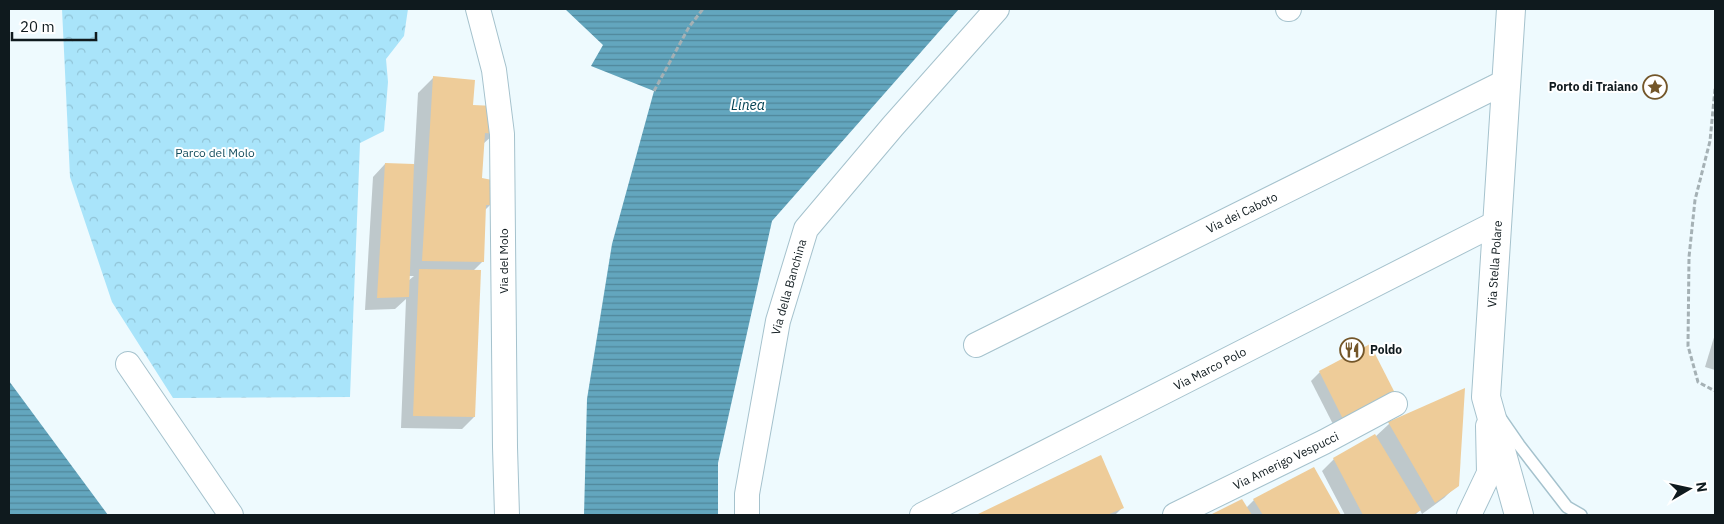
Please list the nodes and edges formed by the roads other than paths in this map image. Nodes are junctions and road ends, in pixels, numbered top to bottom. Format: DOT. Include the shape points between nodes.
graph roads {
  1 [pos="478,9"];
  2 [pos="997,9"];
  3 [pos="1511,9"];
  4 [pos="1507,81"];
  5 [pos="1498,222"];
  6 [pos="976,345"];
  7 [pos="128,364"];
  8 [pos="1486,397"];
  9 [pos="1395,404"];
  10 [pos="231,515"];
  11 [pos="507,515"];
  12 [pos="747,515"];
  13 [pos="922,515"];
  14 [pos="1175,515"];
  15 [pos="1470,515"];
  16 [pos="1519,515"];
  17 [pos="1581,515"];
  1 -- 11 [label="street, Via del Molo" via="494,70 502,119"];
  2 -- 12 [label="street, Via della Banchina" via="806,229 778,320 746,494"];
  3 -- 4 [label="street, Via Stella Polare"];
  4 -- 5 [label="street, Via Stella Polare"];
  4 -- 6 [label="street, Via dei Caboto"];
  5 -- 8 [label="street, Via Stella Polare"];
  5 -- 13 [label="street, Via Marco Polo"];
  7 -- 10 [label="street"];
  8 -- 15 [label="street" via="1490,473"];
  8 -- 16 [label="street, Via Stella Polare"];
  8 -- 17 [label="lane" via="1567,507"];
  9 -- 14 [label="street, Via Amerigo Vespucci"];
}
